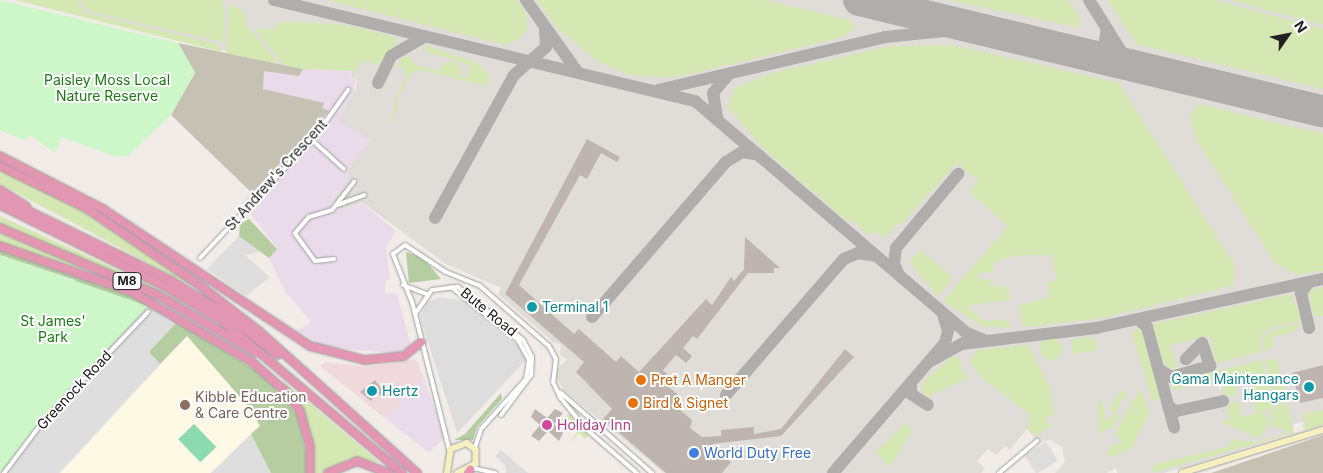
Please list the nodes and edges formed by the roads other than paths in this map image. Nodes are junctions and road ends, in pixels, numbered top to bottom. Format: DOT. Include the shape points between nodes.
graph roads {
  1 [pos="348,90"];
  2 [pos="312,140"];
  3 [pos="0,156"];
  4 [pos="0,166"];
  5 [pos="344,169"];
  6 [pos="354,182"];
  7 [pos="0,190"];
  8 [pos="364,195"];
  9 [pos="0,198"];
  10 [pos="0,205"];
  11 [pos="337,205"];
  12 [pos="0,210"];
  13 [pos="1,228"];
  14 [pos="48,232"];
  15 [pos="0,246"];
  16 [pos="118,254"];
  17 [pos="200,258"];
  18 [pos="334,259"];
  19 [pos="402,284"];
  20 [pos="426,294"];
  21 [pos="148,312"];
  22 [pos="415,316"];
  23 [pos="421,342"];
  24 [pos="523,343"];
  25 [pos="555,386"];
  26 [pos="311,394"];
  27 [pos="501,415"];
  28 [pos="364,426"];
  29 [pos="1323,430"];
  30 [pos="1037,441"];
  31 [pos="475,448"];
  32 [pos="449,454"];
  33 [pos="470,470"];
  34 [pos="4,473"];
  35 [pos="310,473"];
  36 [pos="328,473"];
  37 [pos="389,473"];
  38 [pos="402,473"];
  39 [pos="417,473"];
  40 [pos="447,473"];
  41 [pos="458,473"];
  42 [pos="494,473"];
  43 [pos="637,473"];
  44 [pos="652,473"];
  45 [pos="999,473"];
  46 [pos="1182,473"];
  1 -- 2 [label="street, St Andrew's Crescent"];
  2 -- 5 [label="street"];
  2 -- 17 [label="street, St Andrew's Crescent"];
  3 -- 23 [label="highway" via="84,197 316,349 345,358 377,360 408,354"];
  4 -- 28 [label="highway, M8" via="54,190 112,225 226,305"];
  6 -- 11 [label="street"];
  7 -- 16 [label="highway, M8"];
  8 -- 11 [label="street"];
  9 -- 16 [label="highway, M8"];
  10 -- 14 [label="highway, M8"];
  11 -- 18 [label="street" via="309,217 295,236 315,261"];
  12 -- 14 [label="highway, M8"];
  13 -- 26 [label="highway, M8" via="191,312"];
  14 -- 26 [label="highway, M8" via="204,309"];
  15 -- 35 [label="highway" via="132,292 252,362 285,391 300,411 310,447"];
  16 -- 28 [label="highway, M8" via="213,305"];
  19 -- 20 [label="street" via="412,292"];
  19 -- 22 [label="street"];
  19 -- 25 [label="street" via="393,254 406,245 446,272 479,285 554,351"];
  20 -- 22 [label="street"];
  20 -- 24 [label="street, Bute Road" via="451,287"];
  21 -- 34 [label="street, Greenock Road" via="41,424"];
  22 -- 23 [label="street"];
  23 -- 32 [label="street" via="450,437"];
  24 -- 27 [label="street" via="532,356 531,375"];
  24 -- 31 [label="street" via="529,360 526,379 481,429"];
  25 -- 43 [label="street" via="580,423"];
  25 -- 44 [label="street"];
  26 -- 38 [label="highway, M8"];
  28 -- 39 [label="highway, M8"];
  29 -- 46 [label="street"];
  30 -- 45 [label="street"];
  31 -- 32 [label="street" via="462,442"];
  31 -- 33 [label="street"];
  32 -- 40 [label="street"];
  33 -- 41 [label="street"];
  33 -- 42 [label="street"];
  36 -- 37 [label="highway" via="357,461"];
}
